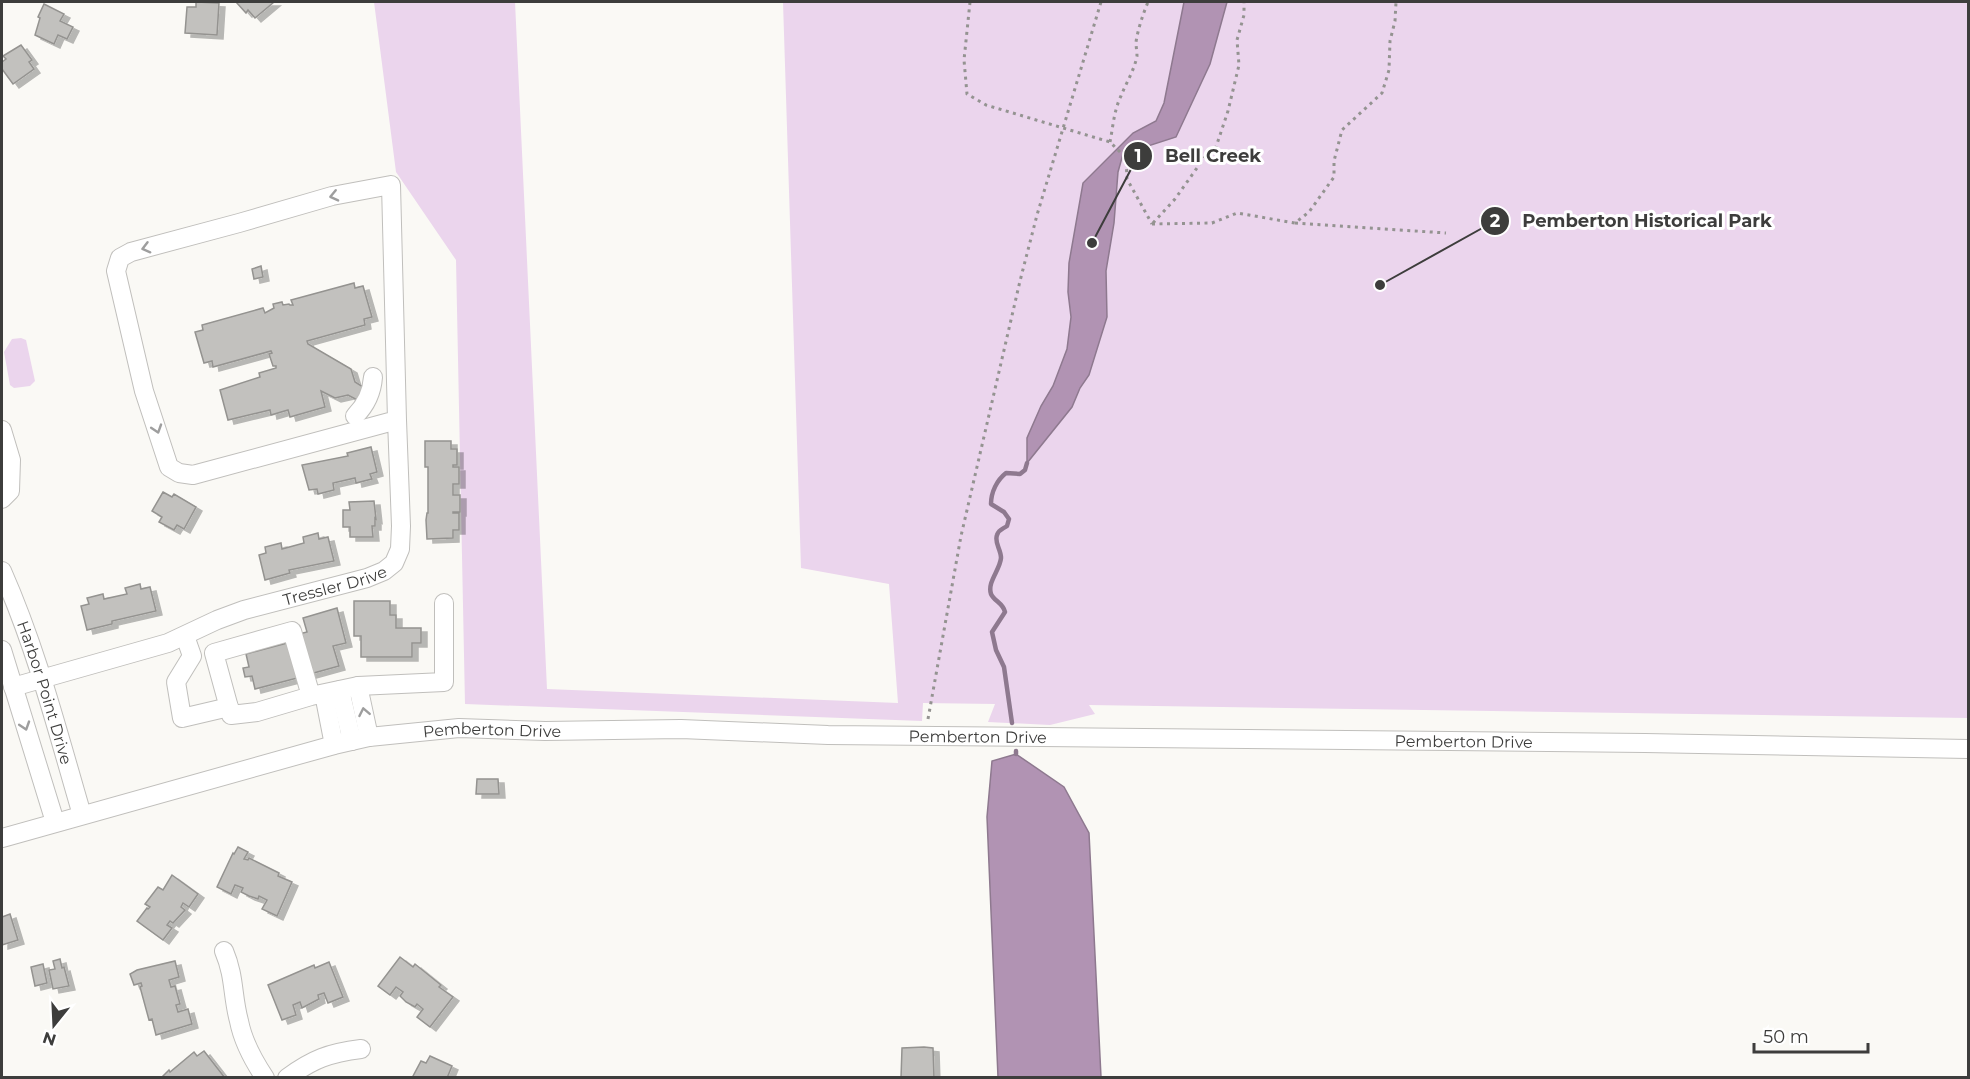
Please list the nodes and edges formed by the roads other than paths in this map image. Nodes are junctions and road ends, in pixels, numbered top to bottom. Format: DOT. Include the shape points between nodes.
graph roads {
  1 [pos="395,357"];
  2 [pos="361,403"];
  3 [pos="397,420"];
  4 [pos="2,430"];
  5 [pos="6,465"];
  6 [pos="2,499"];
  7 [pos="2,571"];
  8 [pos="444,603"];
  9 [pos="185,636"];
  10 [pos="2,650"];
  11 [pos="214,653"];
  12 [pos="192,656"];
  13 [pos="42,677"];
  14 [pos="358,686"];
  15 [pos="13,687"];
  16 [pos="325,693"];
  17 [pos="229,707"];
  18 [pos="360,739"];
  19 [pos="334,745"];
  20 [pos="1968,748"];
  21 [pos="82,815"];
  22 [pos="55,822"];
  23 [pos="2,838"];
  24 [pos="224,951"];
  25 [pos="361,1049"];
  26 [pos="265,1077"];
  27 [pos="287,1077"];
  1 -- 2 [label="street" via="382,364"];
  1 -- 2 [label="street, Tressler Drive, one-way" via="392,185 332,196 120,258 118,282 144,391 169,467 192,475"];
  1 -- 3 [label="street, Tressler Drive"];
  2 -- 3 [label="street"];
  3 -- 9 [label="street, Tressler Drive" via="401,526 400,549 394,563 367,578 244,610"];
  4 -- 5 [label="street"];
  5 -- 6 [label="street" via="10,491"];
  7 -- 13 [label="street, Harbor Point Drive"];
  8 -- 14 [label="street" via="444,682"];
  9 -- 12 [label="street"];
  9 -- 13 [label="street, Tressler Drive"];
  10 -- 15 [label="street, Harbor Point Drive"];
  11 -- 12 [label="street"];
  11 -- 16 [label="street" via="292,631"];
  11 -- 17 [label="street"];
  12 -- 17 [label="street" via="176,682 183,718"];
  13 -- 15 [label="street, Tressler Drive"];
  13 -- 21 [label="street, Harbor Point Drive"];
  14 -- 16 [label="street"];
  18 -- 14 [label="street, one-way"];
  15 -- 22 [label="street, Harbor Point Drive, one-way"];
  16 -- 17 [label="street" via="257,712 231,715"];
  16 -- 18 [label="street"];
  16 -- 19 [label="street"];
  18 -- 19 [label="street, Pemberton Drive"];
  18 -- 20 [label="street, Pemberton Drive" via="459,728 681,729 828,735"];
  19 -- 21 [label="street, Pemberton Drive"];
  21 -- 22 [label="street, Pemberton Drive"];
  22 -- 23 [label="street, Pemberton Drive"];
  24 -- 26 [label="street" via="233,977 238,1022 250,1054"];
  25 -- 27 [label="street" via="326,1055"];
}
